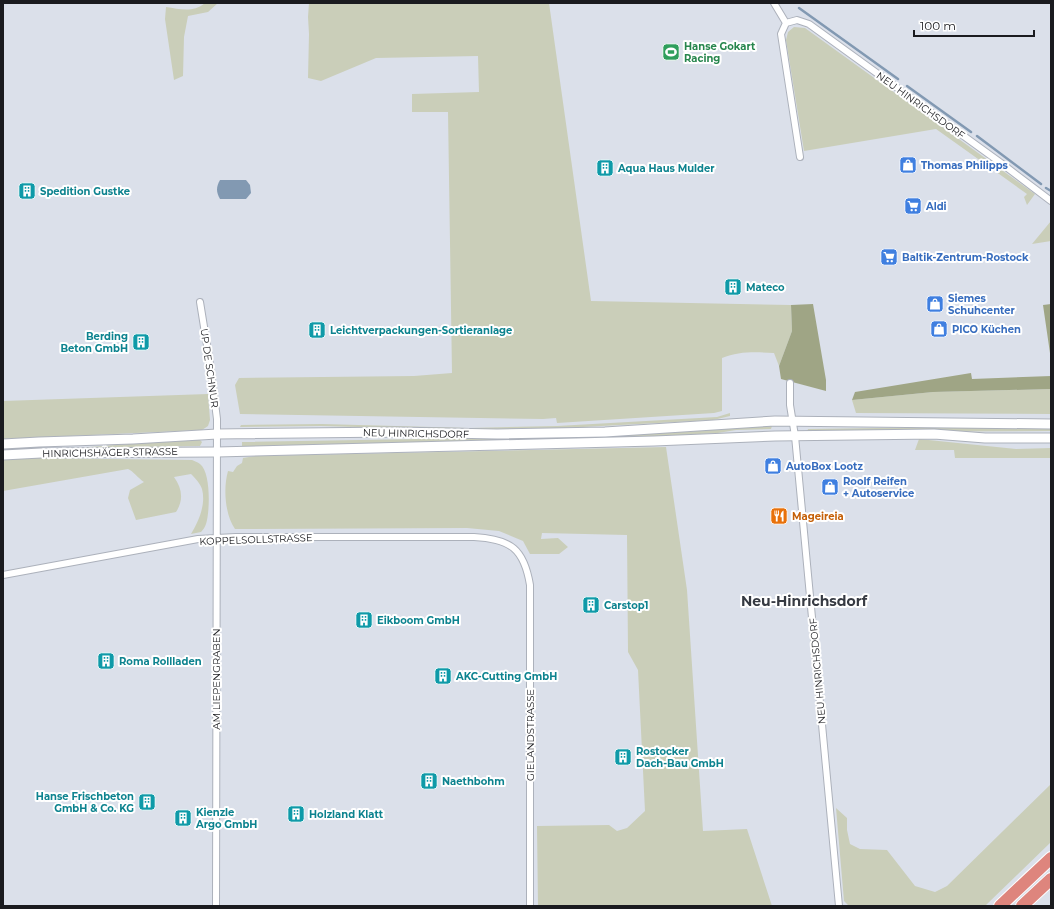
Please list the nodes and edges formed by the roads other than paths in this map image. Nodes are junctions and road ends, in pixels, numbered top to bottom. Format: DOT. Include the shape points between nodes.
graph roads {
  1 [pos="774,3"];
  2 [pos="786,24"];
  3 [pos="800,157"];
  4 [pos="1051,201"];
  5 [pos="200,302"];
  6 [pos="790,383"];
  7 [pos="792,422"];
  8 [pos="806,422"];
  9 [pos="1051,424"];
  10 [pos="217,434"];
  11 [pos="775,436"];
  12 [pos="795,436"];
  13 [pos="1051,438"];
  14 [pos="39,442"];
  15 [pos="3,444"];
  16 [pos="216,452"];
  17 [pos="3,455"];
  18 [pos="216,538"];
  19 [pos="510,545"];
  20 [pos="3,575"];
  21 [pos="1051,858"];
  22 [pos="1051,879"];
  23 [pos="216,906"];
  24 [pos="530,906"];
  25 [pos="839,906"];
  26 [pos="1000,906"];
  27 [pos="1022,906"];
  1 -- 2 [label="street"];
  2 -- 3 [label="street" via="782,41"];
  2 -- 4 [label="street, NEU HINRICHSDORF" via="797,20 809,24"];
  5 -- 10 [label="street, UP DE SCHNUR"];
  6 -- 7 [label="street, NEU HINRICHSDORF"];
  7 -- 8 [label="main road, NEU HINRICHSDORF"];
  7 -- 10 [label="main road, NEU HINRICHSDORF" via="730,423 605,432"];
  7 -- 11 [label="main road" via="791,428 785,433"];
  7 -- 12 [label="street, NEU HINRICHSDORF"];
  8 -- 9 [label="main road, NEU HINRICHSDORF"];
  8 -- 12 [label="main road"];
  10 -- 14 [label="main road, NEU HINRICHSDORF" via="133,440"];
  10 -- 16 [label="street, UP DE SCHNUR"];
  11 -- 12 [label="main road, NEU HINRICHSDORF"];
  11 -- 16 [label="main road, NEU HINRICHSDORF"];
  12 -- 13 [label="main road, NEU HINRICHSDORF" via="934,434 985,438"];
  12 -- 25 [label="street, NEU HINRICHSDORF"];
  14 -- 15 [label="main road, HINRICHSHÄGER STRASSE"];
  16 -- 17 [label="main road, HINRICHSHÄGER STRASSE"];
  16 -- 18 [label="street, AM LIEPENGRABEN"];
  18 -- 19 [label="street, KOPPELSOLLSTRASSE" via="474,537 500,540"];
  18 -- 20 [label="street, KOPPELSOLLSTRASSE"];
  18 -- 23 [label="street, AM LIEPENGRABEN"];
  19 -- 24 [label="street, GIELANDSTRASSE" via="525,563 530,585"];
  21 -- 26 [label="highway"];
  22 -- 27 [label="highway"];
}
